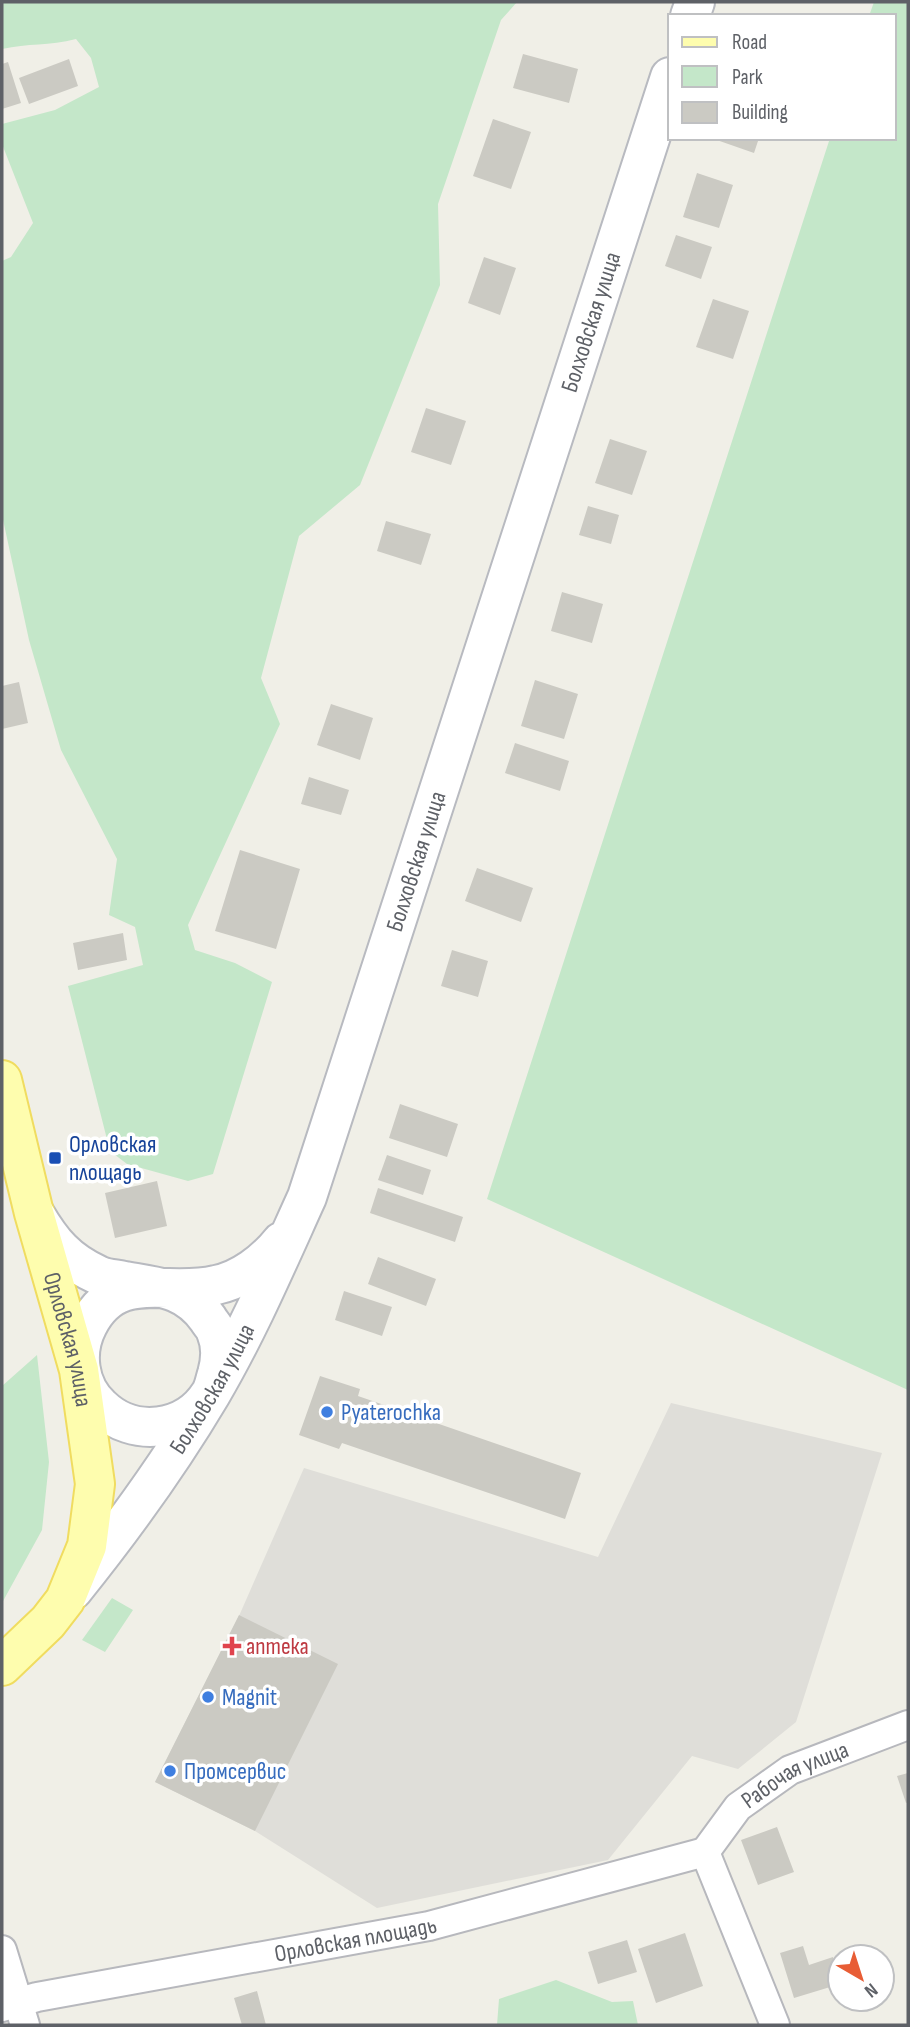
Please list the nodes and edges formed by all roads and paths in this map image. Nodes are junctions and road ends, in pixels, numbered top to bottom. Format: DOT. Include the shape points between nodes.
graph roads {
  1 [pos="668,83"];
  2 [pos="2,1080"];
  3 [pos="307,1197"];
  4 [pos="34,1213"];
  5 [pos="171,1289"];
  6 [pos="79,1370"];
  7 [pos="212,1392"];
  8 [pos="65,1600"];
  9 [pos="2,1666"];
  10 [pos="908,1725"];
  11 [pos="705,1852"];
  12 [pos="2,1950"];
  13 [pos="15,2011"];
  14 [pos="775,2025"];
  1 -- 3 [label="main road, Болховская улица"];
  2 -- 4 [label="main road, Орловская улица"];
  3 -- 5 [label="main road" via="279,1244 256,1266 215,1286"];
  3 -- 7 [label="main road, Болховская улица"];
  4 -- 5 [label="main road" via="62,1253 80,1266 102,1277"];
  4 -- 6 [label="main road, Орловская улица"];
  5 -- 6 [label="main road" via="139,1286 117,1293 96,1310 81,1338"];
  5 -- 7 [label="main road" via="198,1304 216,1332 221,1358"];
  6 -- 7 [label="main road" via="92,1399 111,1417 140,1428 173,1424 193,1413"];
  6 -- 8 [label="main road, Орловская улица" via="95,1484 87,1546"];
  7 -- 8 [label="main road, Болховская улица" via="156,1481"];
  8 -- 9 [label="main road"];
  10 -- 11 [label="street, Рабочая улица" via="790,1770 738,1807"];
  11 -- 13 [label="street, Орловская площадь" via="429,1926"];
  11 -- 14 [label="street"];
  12 -- 13 [label="street"];
}
